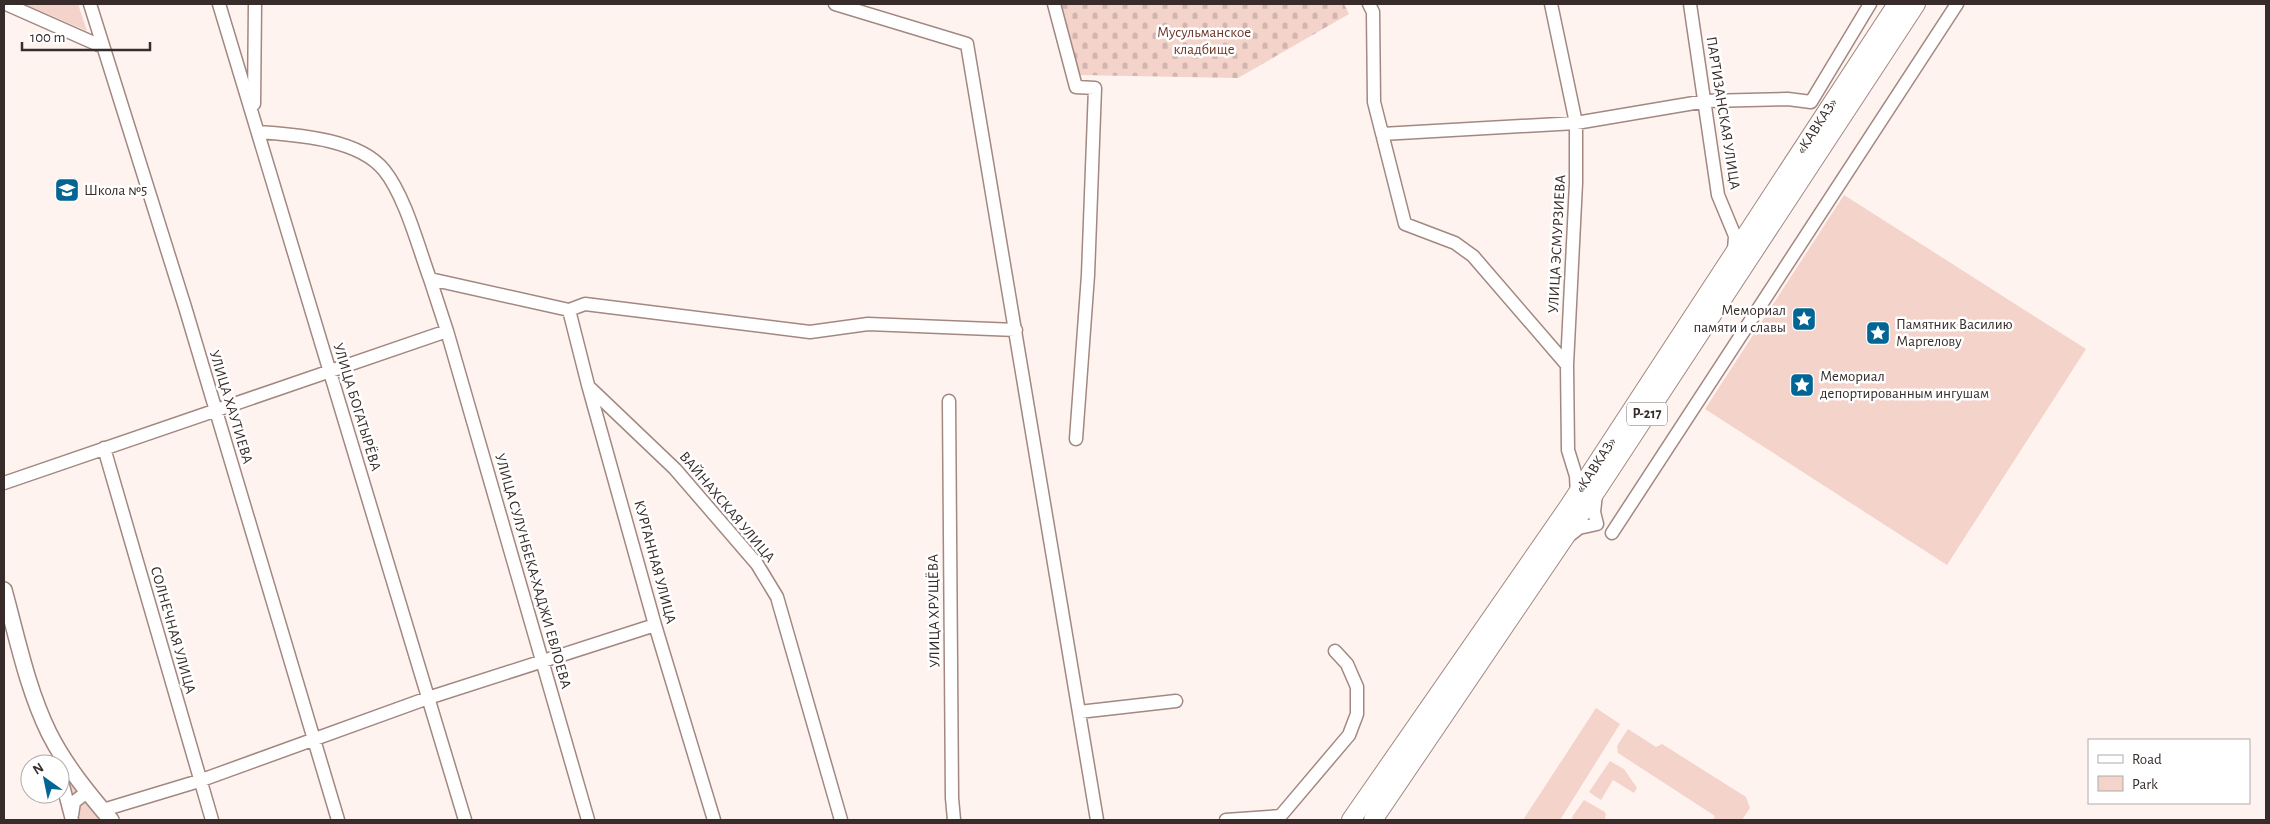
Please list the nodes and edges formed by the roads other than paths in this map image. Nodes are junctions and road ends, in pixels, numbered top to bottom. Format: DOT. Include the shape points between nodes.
graph roads {
  1 [pos="6,4"];
  2 [pos="90,4"];
  3 [pos="219,4"];
  4 [pos="255,4"];
  5 [pos="836,4"];
  6 [pos="1054,4"];
  7 [pos="1369,4"];
  8 [pos="1550,4"];
  9 [pos="1690,4"];
  10 [pos="1870,4"];
  11 [pos="1897,4"];
  12 [pos="1916,4"];
  13 [pos="1957,4"];
  14 [pos="103,47"];
  15 [pos="1706,101"];
  16 [pos="254,116"];
  17 [pos="1576,123"];
  18 [pos="258,132"];
  19 [pos="1382,134"];
  20 [pos="1726,215"];
  21 [pos="1759,216"];
  22 [pos="1734,255"];
  23 [pos="430,279"];
  24 [pos="569,310"];
  25 [pos="1016,330"];
  26 [pos="447,331"];
  27 [pos="1567,365"];
  28 [pos="330,373"];
  29 [pos="588,385"];
  30 [pos="949,401"];
  31 [pos="215,411"];
  32 [pos="1076,439"];
  33 [pos="104,448"];
  34 [pos="1572,465"];
  35 [pos="1594,468"];
  36 [pos="4,483"];
  37 [pos="1577,494"];
  38 [pos="1612,533"];
  39 [pos="4,590"];
  40 [pos="655,625"];
  41 [pos="1334,651"];
  42 [pos="541,661"];
  43 [pos="428,698"];
  44 [pos="1176,701"];
  45 [pos="1079,712"];
  46 [pos="50,734"];
  47 [pos="314,738"];
  48 [pos="55,754"];
  49 [pos="1405,772"];
  50 [pos="199,781"];
  51 [pos="87,792"];
  52 [pos="68,804"];
  53 [pos="107,815"];
  54 [pos="1279,818"];
  55 [pos="72,820"];
  56 [pos="212,820"];
  57 [pos="338,820"];
  58 [pos="464,820"];
  59 [pos="588,820"];
  60 [pos="714,820"];
  61 [pos="841,820"];
  62 [pos="954,820"];
  63 [pos="1097,820"];
  64 [pos="1226,820"];
  65 [pos="1350,820"];
  66 [pos="1373,820"];
  67 [pos="1380,820"];
  1 -- 14 [label="street"];
  2 -- 14 [label="street, УЛИЦА ХАУТИЕВА"];
  3 -- 16 [label="street, УЛИЦА БОГАТЫРЁВА"];
  4 -- 16 [label="street"];
  5 -- 25 [label="street" via="967,44"];
  6 -- 32 [label="street" via="1076,87 1095,88 1088,275"];
  7 -- 19 [label="street" via="1373,12 1374,102"];
  8 -- 17 [label="street, УЛИЦА ЭСМУРЗИЕВА"];
  9 -- 15 [label="street, ПАРТИЗАНСКАЯ УЛИЦА"];
  10 -- 15 [label="street" via="1811,102 1788,99"];
  11 -- 21 [label="highway, «КАВКАЗ» / Р-217"];
  12 -- 49 [label="highway, «КАВКАЗ» / Р-217" via="1599,487"];
  13 -- 38 [label="street"];
  14 -- 31 [label="street, УЛИЦА ХАУТИЕВА"];
  15 -- 17 [label="street"];
  15 -- 20 [label="street, ПАРТИЗАНСКАЯ УЛИЦА" via="1718,195"];
  16 -- 18 [label="street, УЛИЦА БОГАТЫРЁВА"];
  17 -- 19 [label="street"];
  17 -- 27 [label="street, УЛИЦА ЭСМУРЗИЕВА"];
  18 -- 23 [label="street, УЛИЦА СУЛУНБЕКА-ХАДЖИ ЕВЛОЕВА" via="314,136 358,150 383,168 398,194"];
  18 -- 28 [label="street, УЛИЦА БОГАТЫРЁВА"];
  19 -- 27 [label="street" via="1405,224 1455,243 1473,256"];
  20 -- 21 [label="street" via="1740,226"];
  20 -- 22 [label="street, ПАРТИЗАНСКАЯ УЛИЦА" via="1735,236"];
  21 -- 22 [label="highway, «КАВКАЗ» / Р-217"];
  22 -- 35 [label="highway, «КАВКАЗ» / Р-217"];
  23 -- 24 [label="street"];
  23 -- 26 [label="street, УЛИЦА СУЛУНБЕКА-ХАДЖИ ЕВЛОЕВА"];
  24 -- 25 [label="street" via="585,304 810,332 868,324"];
  24 -- 29 [label="street, КУРГАННАЯ УЛИЦА"];
  25 -- 45 [label="street"];
  26 -- 28 [label="street"];
  26 -- 42 [label="street, УЛИЦА СУЛУНБЕКА-ХАДЖИ ЕВЛОЕВА"];
  27 -- 34 [label="street, УЛИЦА ЭСМУРЗИЕВА" via="1568,450"];
  28 -- 31 [label="street"];
  28 -- 43 [label="street, УЛИЦА БОГАТЫРЁВА"];
  29 -- 40 [label="street, КУРГАННАЯ УЛИЦА"];
  29 -- 61 [label="street, ВАЙНАХСКАЯ УЛИЦА" via="675,469 757,564 777,597"];
  30 -- 62 [label="street, УЛИЦА ХРУЩЁВА"];
  31 -- 33 [label="street"];
  31 -- 47 [label="street, УЛИЦА ХАУТИЕВА"];
  33 -- 36 [label="street"];
  33 -- 50 [label="street, СОЛНЕЧНАЯ УЛИЦА"];
  34 -- 35 [label="street"];
  34 -- 37 [label="street, УЛИЦА ЭСМУРЗИЕВА"];
  35 -- 37 [label="highway, «КАВКАЗ» / Р-217"];
  37 -- 65 [label="highway, «КАВКАЗ» / Р-217"];
  39 -- 46 [label="main road" via="39,710"];
  40 -- 42 [label="street"];
  40 -- 60 [label="street, КУРГАННАЯ УЛИЦА"];
  41 -- 54 [label="street" via="1347,664 1357,687 1357,714 1349,735"];
  42 -- 43 [label="street"];
  42 -- 59 [label="street, УЛИЦА СУЛУНБЕКА-ХАДЖИ ЕВЛОЕВА"];
  43 -- 47 [label="street"];
  43 -- 58 [label="street, УЛИЦА БОГАТЫРЁВА"];
  44 -- 45 [label="street"];
  45 -- 63 [label="street"];
  46 -- 48 [label="street"];
  46 -- 51 [label="main road"];
  47 -- 50 [label="street"];
  47 -- 57 [label="street, УЛИЦА ХАУТИЕВА"];
  49 -- 66 [label="highway, «КАВКАЗ» / Р-217"];
  49 -- 67 [label="main road, Р-217"];
  50 -- 53 [label="street"];
  50 -- 56 [label="street, СОЛНЕЧНАЯ УЛИЦА"];
  51 -- 53 [label="main road"];
  51 -- 55 [label="street" via="74,802"];
  52 -- 55 [label="street"];
  54 -- 64 [label="street"];
}
